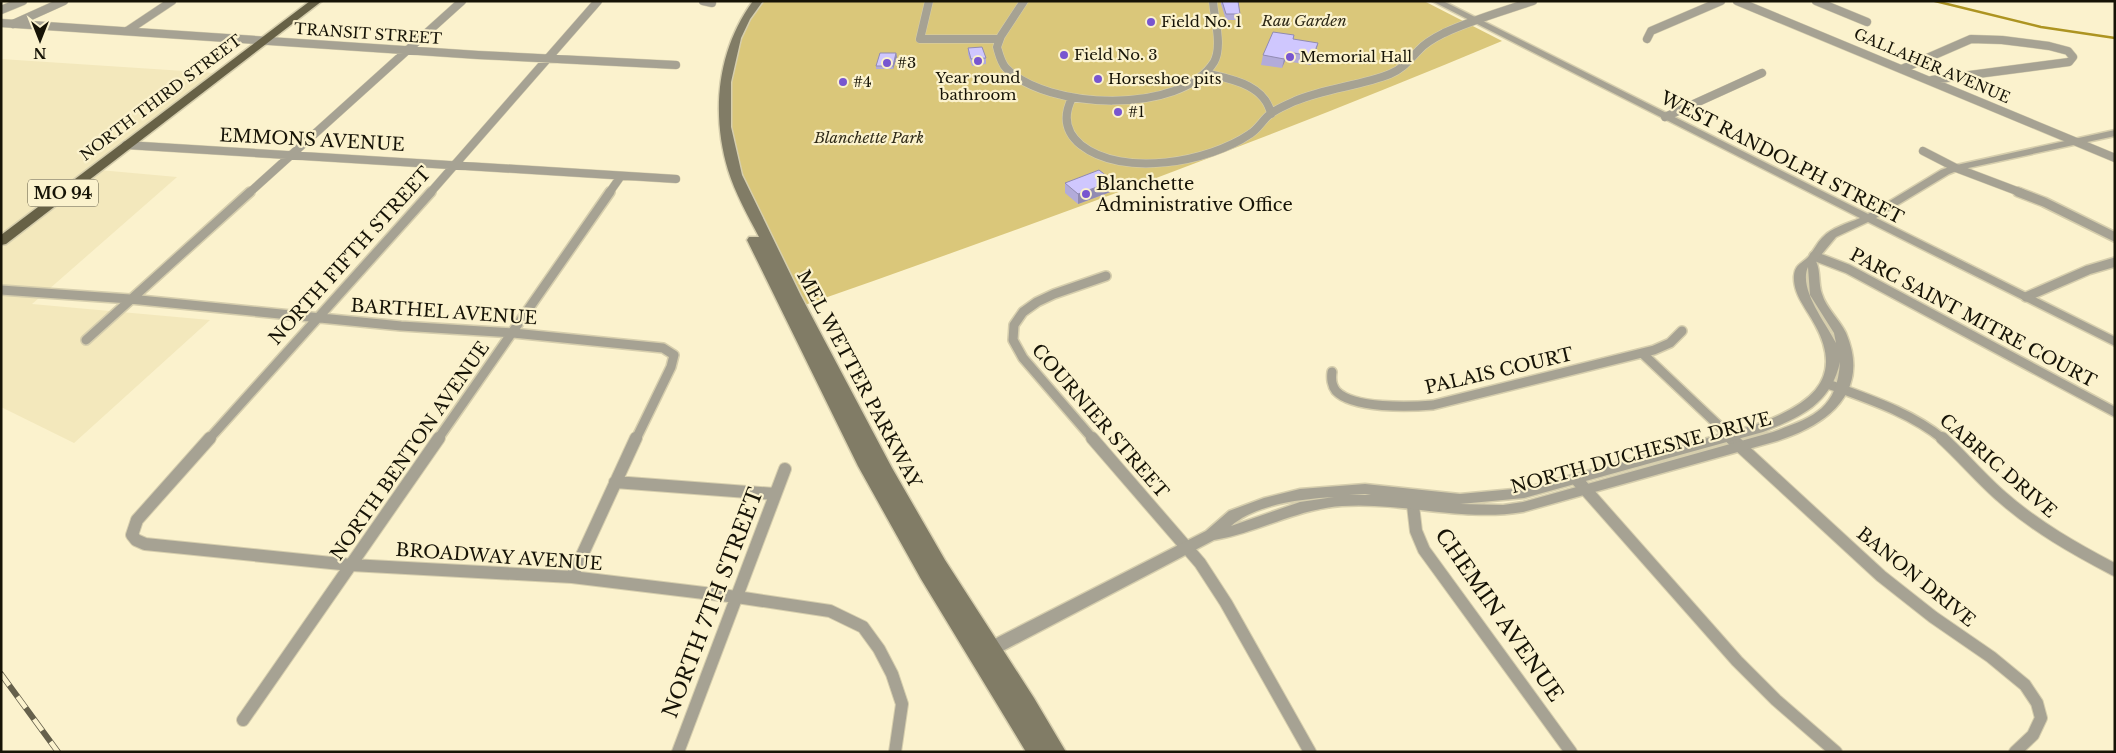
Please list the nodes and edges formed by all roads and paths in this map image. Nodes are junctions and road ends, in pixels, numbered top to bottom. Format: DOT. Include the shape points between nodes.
graph roads {
  1 [pos="23,1"];
  2 [pos="64,1"];
  3 [pos="172,1"];
  4 [pos="318,1"];
  5 [pos="462,1"];
  6 [pos="598,1"];
  7 [pos="703,1"];
  8 [pos="750,1"];
  9 [pos="758,1"];
  10 [pos="929,1"];
  11 [pos="1024,1"];
  12 [pos="1213,1"];
  13 [pos="1436,1"];
  14 [pos="1533,1"];
  15 [pos="1721,1"];
  16 [pos="1737,1"];
  17 [pos="1816,1"];
  18 [pos="712,3"];
  19 [pos="1,10"];
  20 [pos="1477,22"];
  21 [pos="1867,22"];
  22 [pos="1,23"];
  23 [pos="10,25"];
  24 [pos="1,29"];
  25 [pos="127,31"];
  26 [pos="1647,39"];
  27 [pos="264,40"];
  28 [pos="999,40"];
  29 [pos="407,51"];
  30 [pos="549,58"];
  31 [pos="676,65"];
  32 [pos="1902,68"];
  33 [pos="1205,73"];
  34 [pos="1762,73"];
  35 [pos="1931,80"];
  36 [pos="1072,98"];
  37 [pos="1271,114"];
  38 [pos="1665,116"];
  39 [pos="2115,134"];
  40 [pos="2076,142"];
  41 [pos="126,145"];
  42 [pos="1924,151"];
  43 [pos="290,156"];
  44 [pos="2115,158"];
  45 [pos="455,165"];
  46 [pos="1956,168"];
  47 [pos="621,176"];
  48 [pos="676,179"];
  49 [pos="1866,218"];
  50 [pos="2115,237"];
  51 [pos="1,241"];
  52 [pos="1812,258"];
  53 [pos="2115,262"];
  54 [pos="1106,276"];
  55 [pos="1,290"];
  56 [pos="2026,298"];
  57 [pos="130,299"];
  58 [pos="319,318"];
  59 [pos="1682,331"];
  60 [pos="513,333"];
  61 [pos="86,340"];
  62 [pos="2115,342"];
  63 [pos="1642,353"];
  64 [pos="1332,372"];
  65 [pos="1828,384"];
  66 [pos="1842,389"];
  67 [pos="2115,412"];
  68 [pos="1730,437"];
  69 [pos="1741,447"];
  70 [pos="784,469"];
  71 [pos="615,482"];
  72 [pos="1581,485"];
  73 [pos="775,494"];
  74 [pos="1412,499"];
  75 [pos="132,535"];
  76 [pos="1187,547"];
  77 [pos="352,565"];
  78 [pos="2115,570"];
  79 [pos="572,577"];
  80 [pos="737,597"];
  81 [pos="994,648"];
  82 [pos="978,656"];
  83 [pos="243,720"];
  84 [pos="678,752"];
  85 [pos="895,752"];
  86 [pos="1037,752"];
  87 [pos="1056,752"];
  88 [pos="1310,752"];
  89 [pos="1571,752"];
  90 [pos="1836,752"];
  91 [pos="2016,752"];
  1 -- 19 [label="street"];
  2 -- 23 [label="street"];
  3 -- 25 [label="street"];
  4 -- 27 [label="main road, NORTH THIRD STREET / MO 94"];
  5 -- 29 [label="street"];
  6 -- 30 [label="street, NORTH FIFTH STREET"];
  7 -- 18 [label="street"];
  8 -- 82 [label="main road, MEL WETTER PARKWAY" via="727,37 720,62 715,118 724,173 866,466"];
  9 -- 81 [label="main road, MEL WETTER PARKWAY" via="748,12 735,37 728,62 724,117 734,171 878,461 940,566"];
  10 -- 28 [label="street" via="920,39"];
  11 -- 28 [label="street"];
  12 -- 33 [label="street" via="1218,51"];
  13 -- 20 [label="street, WEST RANDOLPH STREET"];
  14 -- 20 [label="street"];
  15 -- 26 [label="street" via="1651,31"];
  16 -- 32 [label="street, GALLAHER AVENUE"];
  17 -- 21 [label="street"];
  20 -- 37 [label="street" via="1443,33 1420,48 1404,67 1392,74 1300,99"];
  20 -- 38 [label="street, WEST RANDOLPH STREET"];
  22 -- 23 [label="street, TRANSIT STREET"];
  23 -- 24 [label="street"];
  23 -- 25 [label="street, TRANSIT STREET"];
  25 -- 27 [label="street, TRANSIT STREET"];
  27 -- 29 [label="street, TRANSIT STREET"];
  27 -- 41 [label="main road, NORTH THIRD STREET / MO 94"];
  28 -- 36 [label="street" via="997,47 1006,69 1035,87"];
  29 -- 30 [label="street, TRANSIT STREET"];
  29 -- 43 [label="street"];
  30 -- 31 [label="street, TRANSIT STREET"];
  30 -- 45 [label="street, NORTH FIFTH STREET"];
  32 -- 35 [label="street, GALLAHER AVENUE"];
  32 -- 35 [label="street" via="1971,39 2049,46 2068,51 2073,57 2069,62"];
  33 -- 36 [label="street" via="1199,80 1178,90 1155,96 1122,100"];
  33 -- 37 [label="street" via="1236,82 1262,95"];
  34 -- 38 [label="street"];
  35 -- 40 [label="street, GALLAHER AVENUE"];
  36 -- 37 [label="street" via="1065,118 1068,130 1093,153 1117,162 1172,162 1234,144 1252,134"];
  38 -- 49 [label="street, WEST RANDOLPH STREET"];
  39 -- 40 [label="street, NORTH DUCHESNE DRIVE"];
  40 -- 44 [label="street, GALLAHER AVENUE"];
  40 -- 46 [label="street, NORTH DUCHESNE DRIVE"];
  41 -- 43 [label="street, EMMONS AVENUE"];
  41 -- 51 [label="main road, NORTH THIRD STREET / MO 94"];
  42 -- 46 [label="street"];
  43 -- 45 [label="street, EMMONS AVENUE"];
  43 -- 57 [label="street"];
  45 -- 47 [label="street, EMMONS AVENUE"];
  45 -- 58 [label="street, NORTH FIFTH STREET"];
  46 -- 49 [label="street, NORTH DUCHESNE DRIVE"];
  46 -- 50 [label="street" via="2044,202"];
  47 -- 48 [label="street, EMMONS AVENUE"];
  47 -- 60 [label="street, NORTH BENTON AVENUE"];
  49 -- 52 [label="street, NORTH DUCHESNE DRIVE" via="1830,237"];
  49 -- 56 [label="street, WEST RANDOLPH STREET"];
  52 -- 65 [label="street, NORTH DUCHESNE DRIVE" via="1800,269 1801,283 1806,301 1832,350 1834,362"];
  52 -- 66 [label="street, NORTH DUCHESNE DRIVE" via="1816,295 1840,332 1844,345 1846,369"];
  52 -- 67 [label="street, PARC SAINT MITRE COURT" via="1848,269"];
  53 -- 56 [label="street" via="2088,270"];
  54 -- 76 [label="street, COURNIER STREET" via="1027,308 1013,325 1014,344"];
  55 -- 57 [label="street, BARTHEL AVENUE"];
  56 -- 62 [label="street, WEST RANDOLPH STREET"];
  57 -- 58 [label="street, BARTHEL AVENUE"];
  57 -- 61 [label="street"];
  58 -- 60 [label="street, BARTHEL AVENUE"];
  58 -- 75 [label="street, NORTH FIFTH STREET" via="137,520"];
  59 -- 63 [label="street, PALAIS COURT" via="1677,340"];
  60 -- 71 [label="street, BARTHEL AVENUE" via="663,348 674,355"];
  60 -- 77 [label="street, NORTH BENTON AVENUE"];
  63 -- 64 [label="street, PALAIS COURT" via="1418,407 1383,405 1343,396 1336,391 1331,380"];
  63 -- 68 [label="street, BANON DRIVE"];
  65 -- 66 [label="street, CABRIC DRIVE"];
  65 -- 68 [label="street, NORTH DUCHESNE DRIVE" via="1816,399 1789,417"];
  66 -- 69 [label="street, NORTH DUCHESNE DRIVE" via="1835,403 1812,422"];
  66 -- 78 [label="street, CABRIC DRIVE" via="1924,424 2026,516 2057,538"];
  68 -- 69 [label="street, BANON DRIVE"];
  68 -- 72 [label="street, NORTH DUCHESNE DRIVE"];
  69 -- 72 [label="street, NORTH DUCHESNE DRIVE"];
  69 -- 91 [label="street, BANON DRIVE" via="1899,591 2025,685 2037,703 2040,718 2033,735"];
  70 -- 73 [label="street, NORTH 7TH STREET"];
  71 -- 73 [label="street"];
  71 -- 79 [label="street"];
  72 -- 74 [label="street, NORTH DUCHESNE DRIVE" via="1482,498"];
  72 -- 90 [label="street" via="1737,661"];
  73 -- 80 [label="street, NORTH 7TH STREET"];
  74 -- 76 [label="street, NORTH DUCHESNE DRIVE" via="1300,507 1236,531 1211,535"];
  74 -- 89 [label="street, CHEMIN AVENUE" via="1416,531 1424,550"];
  75 -- 77 [label="street, BROADWAY AVENUE" via="145,544"];
  76 -- 81 [label="street, NORTH DUCHESNE DRIVE"];
  76 -- 88 [label="street, COURNIER STREET" via="1212,579"];
  77 -- 79 [label="street, BROADWAY AVENUE"];
  77 -- 83 [label="street, NORTH BENTON AVENUE"];
  79 -- 80 [label="street, BROADWAY AVENUE"];
  80 -- 84 [label="street, NORTH 7TH STREET"];
  80 -- 85 [label="street, BROADWAY AVENUE" via="830,612 863,627 892,674 902,704"];
  81 -- 82 [label="street, NORTH DUCHESNE DRIVE"];
  81 -- 87 [label="main road, MEL WETTER PARKWAY"];
  82 -- 86 [label="main road, MEL WETTER PARKWAY"];
}
